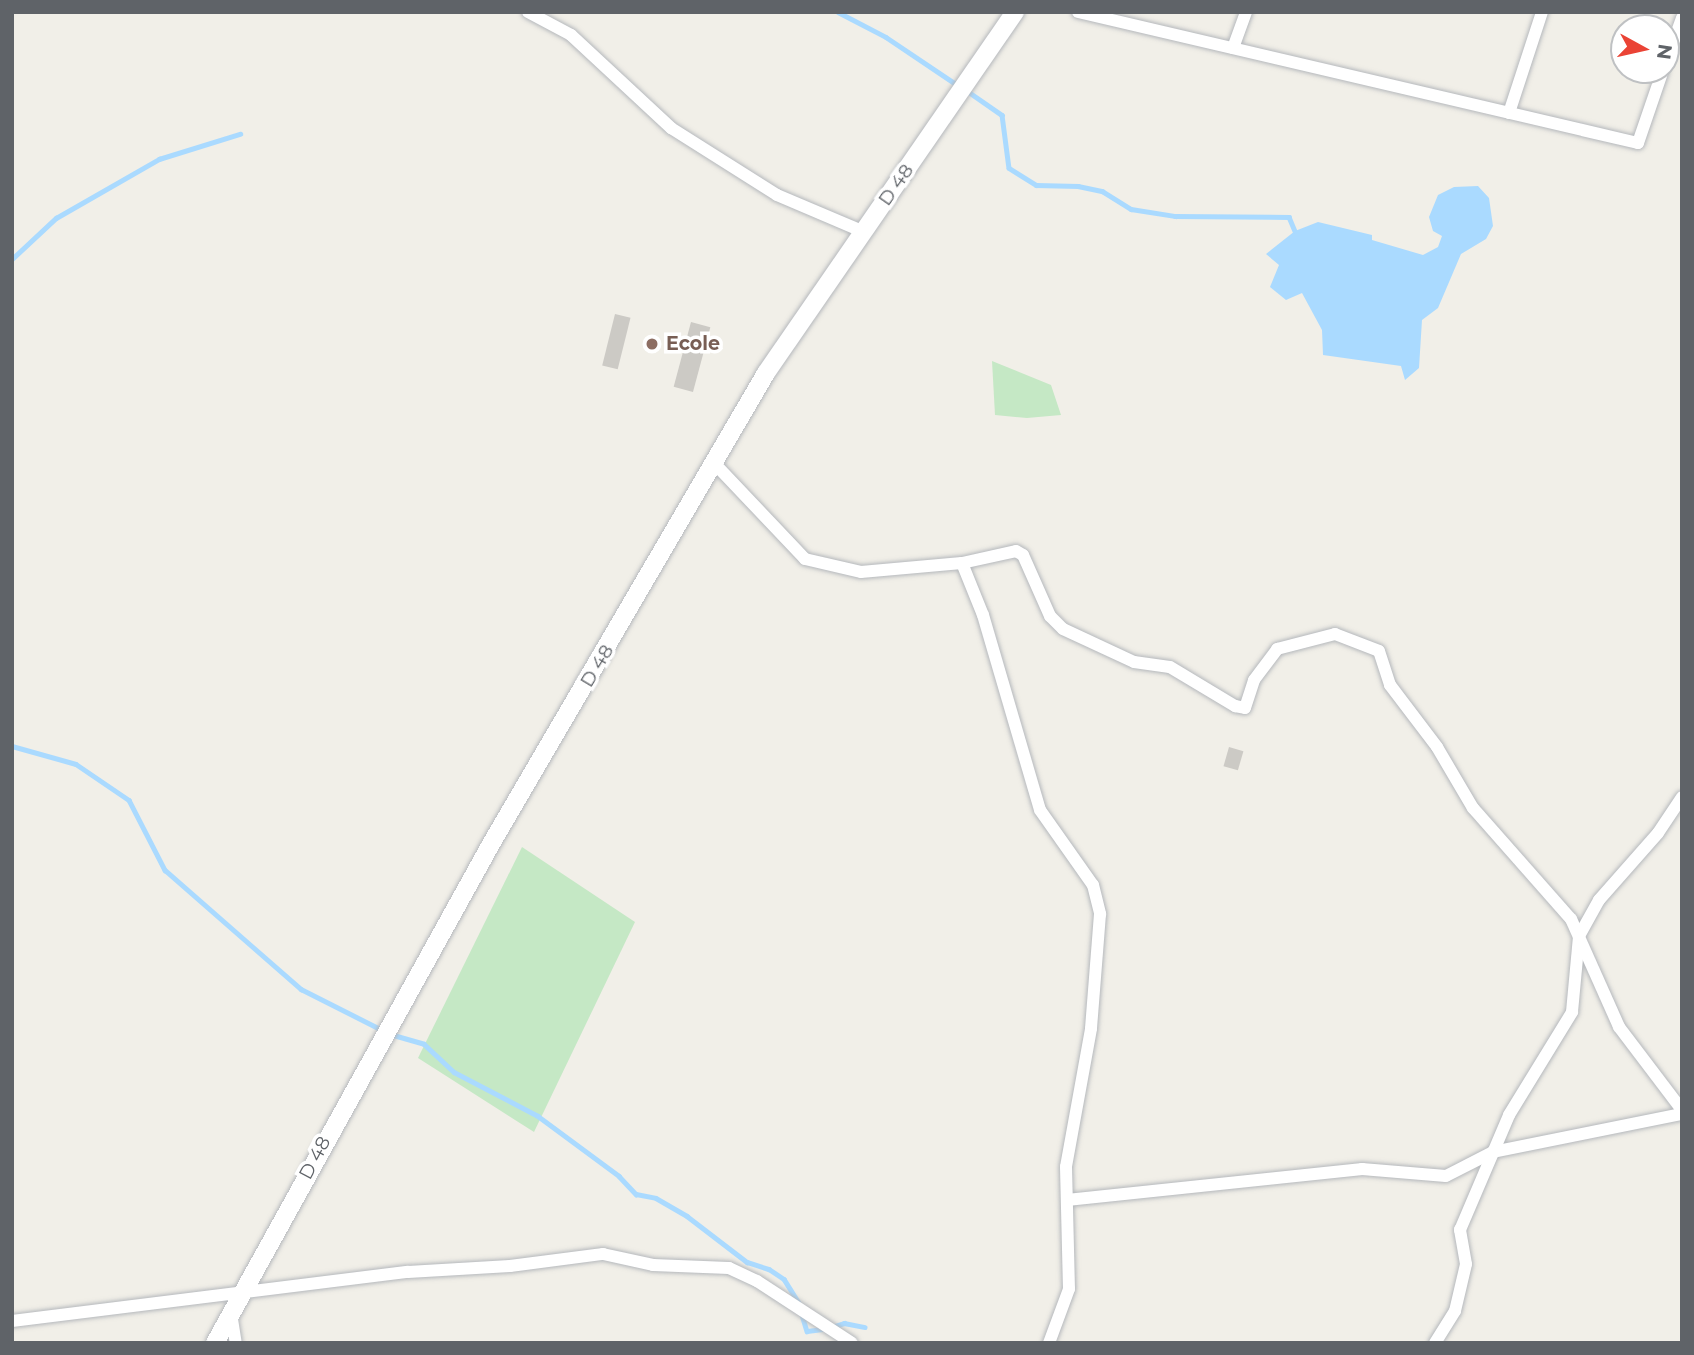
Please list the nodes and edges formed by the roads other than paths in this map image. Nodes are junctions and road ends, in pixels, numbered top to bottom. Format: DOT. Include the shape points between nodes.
graph roads {
  1 [pos="528,12"];
  2 [pos="1016,12"];
  3 [pos="1078,12"];
  4 [pos="1246,12"];
  5 [pos="1542,12"];
  6 [pos="1233,48"];
  7 [pos="1658,84"];
  8 [pos="1509,113"];
  9 [pos="864,232"];
  10 [pos="715,464"];
  11 [pos="962,563"];
  12 [pos="1682,797"];
  13 [pos="1578,936"];
  14 [pos="1682,1112"];
  15 [pos="1493,1152"];
  16 [pos="1068,1200"];
  17 [pos="241,1294"];
  18 [pos="231,1313"];
  19 [pos="12,1321"];
  20 [pos="215,1343"];
  21 [pos="236,1343"];
  22 [pos="852,1343"];
  23 [pos="1049,1343"];
  24 [pos="1435,1343"];
  1 -- 9 [label="street" via="571,36 671,128 777,195"];
  2 -- 9 [label="street, D 48"];
  3 -- 6 [label="street"];
  4 -- 6 [label="street"];
  5 -- 8 [label="street"];
  6 -- 8 [label="street"];
  7 -- 8 [label="street" via="1638,143"];
  9 -- 10 [label="street, D 48" via="766,373"];
  10 -- 11 [label="street" via="805,559 861,572"];
  10 -- 17 [label="street, D 48" via="491,844"];
  11 -- 13 [label="street" via="1016,551 1023,555 1050,616 1063,629 1134,662 1171,667 1235,706 1245,708 1254,680 1278,649 1335,634 1379,651 1390,685 1437,747 1474,808 1571,919"];
  11 -- 16 [label="street" via="984,615 1040,810 1093,885 1100,914 1091,1029 1066,1167"];
  12 -- 13 [label="street" via="1658,833 1599,900"];
  13 -- 14 [label="street" via="1619,1027"];
  13 -- 15 [label="street" via="1572,1012 1509,1115"];
  14 -- 15 [label="street"];
  15 -- 16 [label="street" via="1446,1175 1362,1169"];
  15 -- 24 [label="street" via="1460,1230 1466,1264 1455,1311"];
  16 -- 23 [label="street" via="1069,1289"];
  17 -- 18 [label="street, D 48"];
  17 -- 19 [label="street"];
  17 -- 22 [label="street" via="408,1272 603,1254 653,1265 729,1268"];
  18 -- 20 [label="street, D 48"];
  18 -- 21 [label="street"];
}
